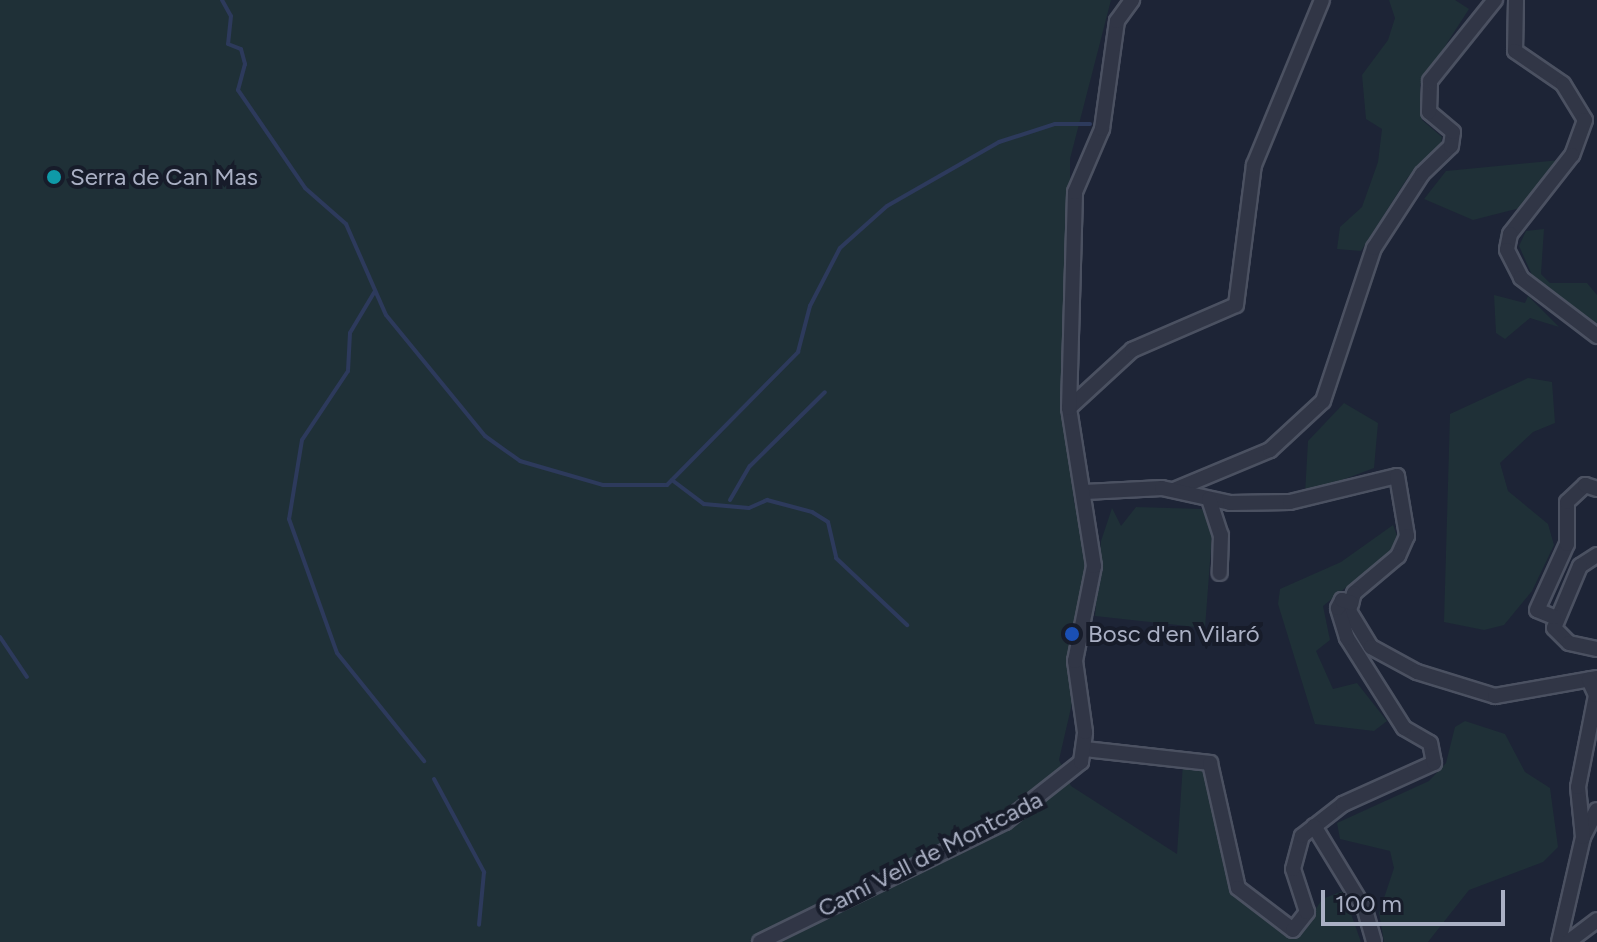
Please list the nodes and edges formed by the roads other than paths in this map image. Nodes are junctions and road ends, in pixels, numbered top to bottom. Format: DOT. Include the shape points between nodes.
graph roads {
  1 [pos="1132,0"];
  2 [pos="1322,0"];
  3 [pos="1495,0"];
  4 [pos="1516,0"];
  5 [pos="1597,336"];
  6 [pos="1069,408"];
  7 [pos="1597,489"];
  8 [pos="1174,490"];
  9 [pos="1085,492"];
  10 [pos="1209,499"];
  11 [pos="1597,555"];
  12 [pos="1220,573"];
  13 [pos="1352,603"];
  14 [pos="1554,617"];
  15 [pos="1597,649"];
  16 [pos="1593,679"];
  17 [pos="1085,749"];
  18 [pos="1597,810"];
  19 [pos="1314,826"];
  20 [pos="1583,837"];
  21 [pos="1597,920"];
  22 [pos="760,942"];
  23 [pos="1374,942"];
  24 [pos="1559,942"];
  25 [pos="1568,942"];
  1 -- 6 [label="street" via="1113,34 1102,129 1075,192"];
  2 -- 6 [label="street" via="1254,165 1236,305 1132,350"];
  3 -- 8 [label="street" via="1430,81 1429,112 1453,132 1451,146 1422,174 1374,248 1323,401 1270,450"];
  4 -- 5 [label="street" via="1515,51 1563,84 1585,120 1572,155 1510,234 1507,250 1521,278"];
  6 -- 9 [label="street"];
  7 -- 14 [label="street" via="1585,485 1567,502 1567,544 1537,610"];
  8 -- 9 [label="street"];
  8 -- 10 [label="street"];
  9 -- 17 [label="street" via="1094,566 1075,661"];
  10 -- 12 [label="street" via="1221,535"];
  10 -- 13 [label="street" via="1312,500 1397,476 1407,536"];
  11 -- 14 [label="street" via="1580,566"];
  13 -- 16 [label="street" via="1355,629 1371,647 1469,690 1516,695"];
  13 -- 19 [label="street" via="1342,600 1338,608 1347,638 1404,728 1430,743 1434,763 1343,804"];
  14 -- 15 [label="street" via="1557,637"];
  16 -- 20 [label="street" via="1596,695 1578,787"];
  17 -- 19 [label="street" via="1210,763 1217,771 1220,834 1238,888 1293,930 1307,912 1294,852"];
  17 -- 22 [label="street, Camí Vell de Montcada" via="1070,776 1005,822"];
  18 -- 20 [label="street"];
  19 -- 23 [label="street" via="1365,910"];
  20 -- 24 [label="street"];
  21 -- 25 [label="street"];
}
